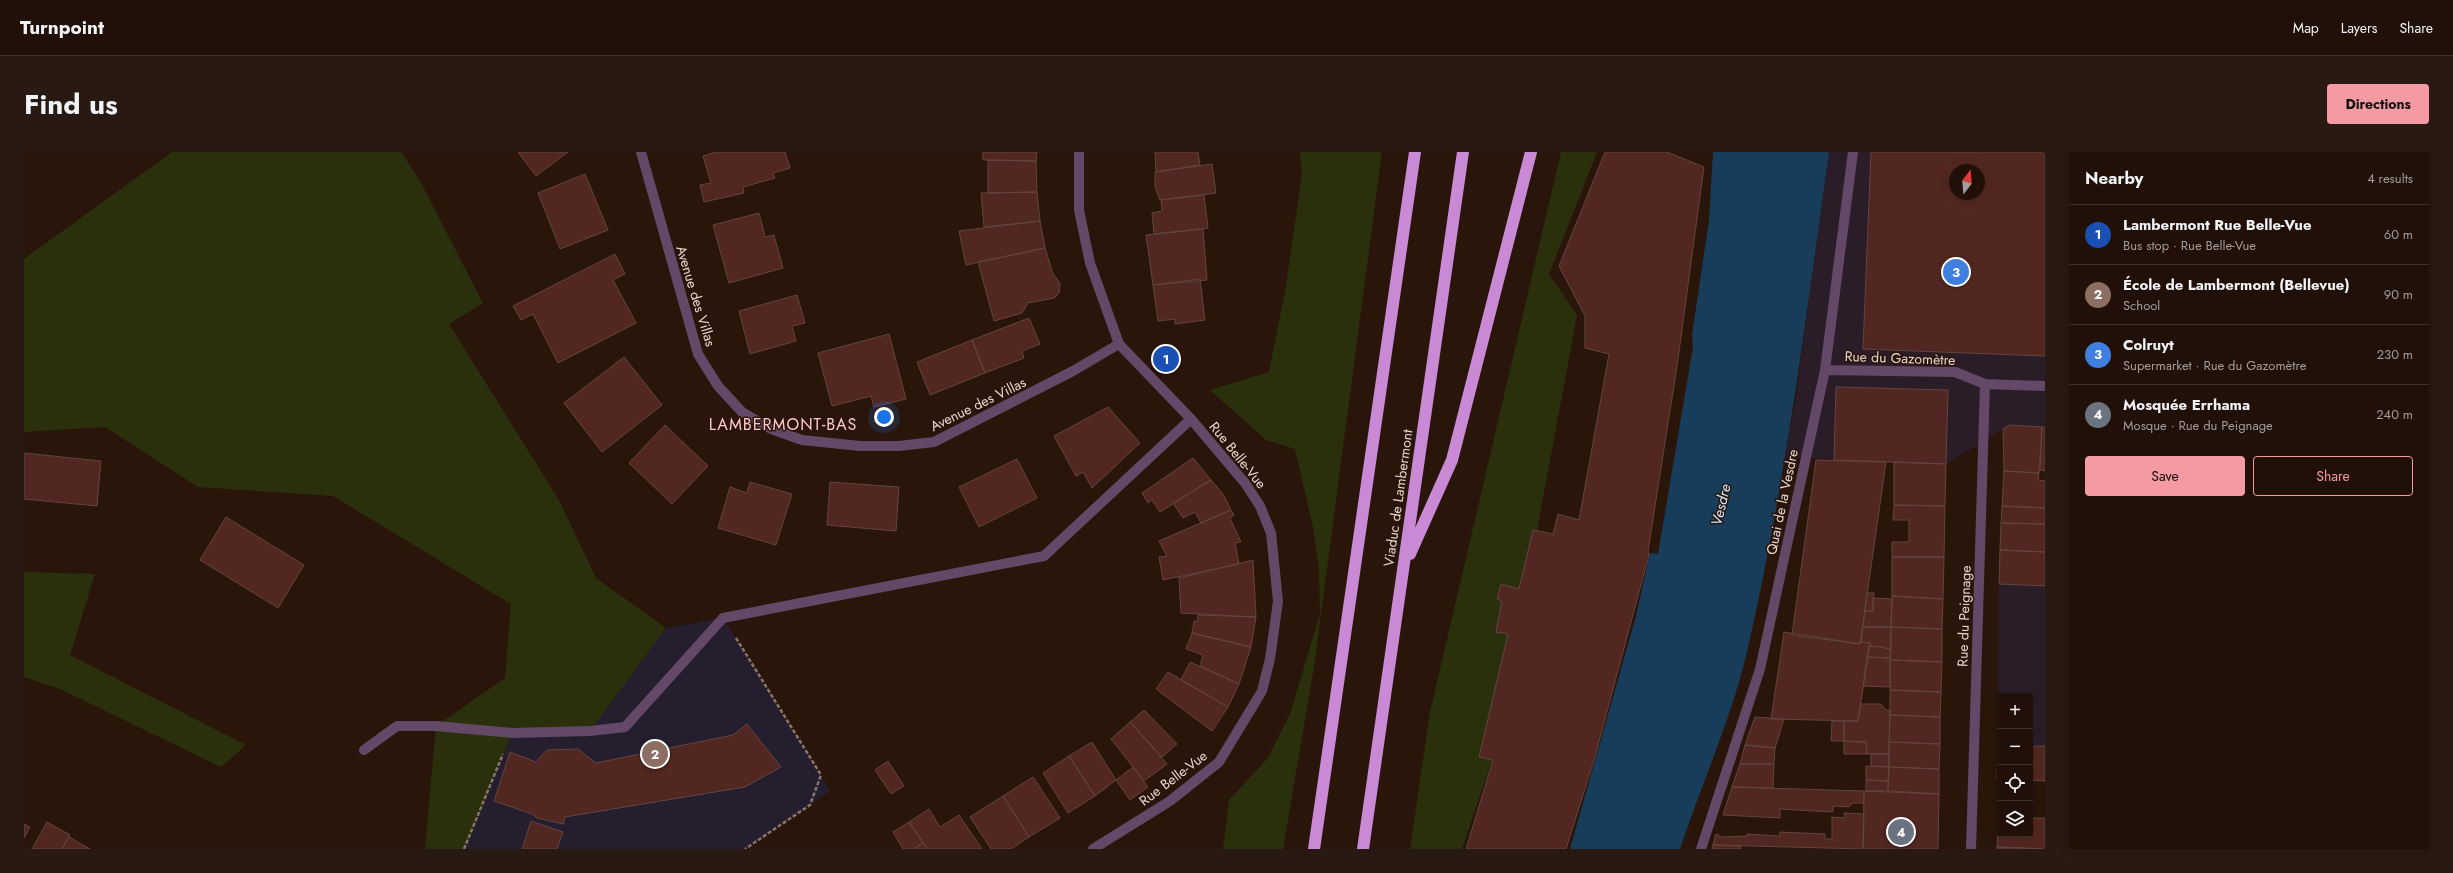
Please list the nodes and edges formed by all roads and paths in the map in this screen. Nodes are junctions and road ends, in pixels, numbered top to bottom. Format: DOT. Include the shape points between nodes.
graph roads {
  1 [pos="641,152"];
  2 [pos="1079,152"];
  3 [pos="1415,152"];
  4 [pos="1463,152"];
  5 [pos="1531,152"];
  6 [pos="1853,152"];
  7 [pos="1119,344"];
  8 [pos="1825,370"];
  9 [pos="1985,384"];
  10 [pos="2045,386"];
  11 [pos="1191,419"];
  12 [pos="1404,566"];
  13 [pos="723,618"];
  14 [pos="512,733"];
  15 [pos="364,750"];
  16 [pos="464,849"];
  17 [pos="745,849"];
  18 [pos="1093,849"];
  19 [pos="1314,849"];
  20 [pos="1363,849"];
  21 [pos="1701,849"];
  22 [pos="1971,849"];
  1 -- 7 [label="street, Avenue des Villas" via="698,354 718,386 742,412 771,429 802,440 860,446 900,446 934,442 1073,372"];
  2 -- 7 [label="street, Rue Belle-Vue" via="1079,210 1090,263"];
  3 -- 19 [label="highway"];
  4 -- 12 [label="highway, Viaduc de Lambermont"];
  5 -- 12 [label="highway" via="1452,460"];
  6 -- 8 [label="street, Quai de la Vesdre"];
  7 -- 11 [label="street, Rue Belle-Vue"];
  8 -- 9 [label="street, Rue du Gazomètre" via="1955,372"];
  8 -- 21 [label="street, Quai de la Vesdre" via="1760,669"];
  9 -- 10 [label="street, Rue du Gazomètre"];
  9 -- 22 [label="street, Rue du Peignage"];
  11 -- 13 [label="street" via="1044,556"];
  11 -- 18 [label="street, Rue Belle-Vue" via="1245,483 1260,506 1271,534 1278,601 1270,659 1262,691 1218,762 1170,801"];
  12 -- 20 [label="highway, Viaduc de Lambermont"];
  13 -- 14 [label="street" via="625,727 590,731"];
  13 -- 17 [label="path" via="821,775 810,804"];
  14 -- 15 [label="street" via="436,726 397,726"];
  14 -- 16 [label="path"];
}
